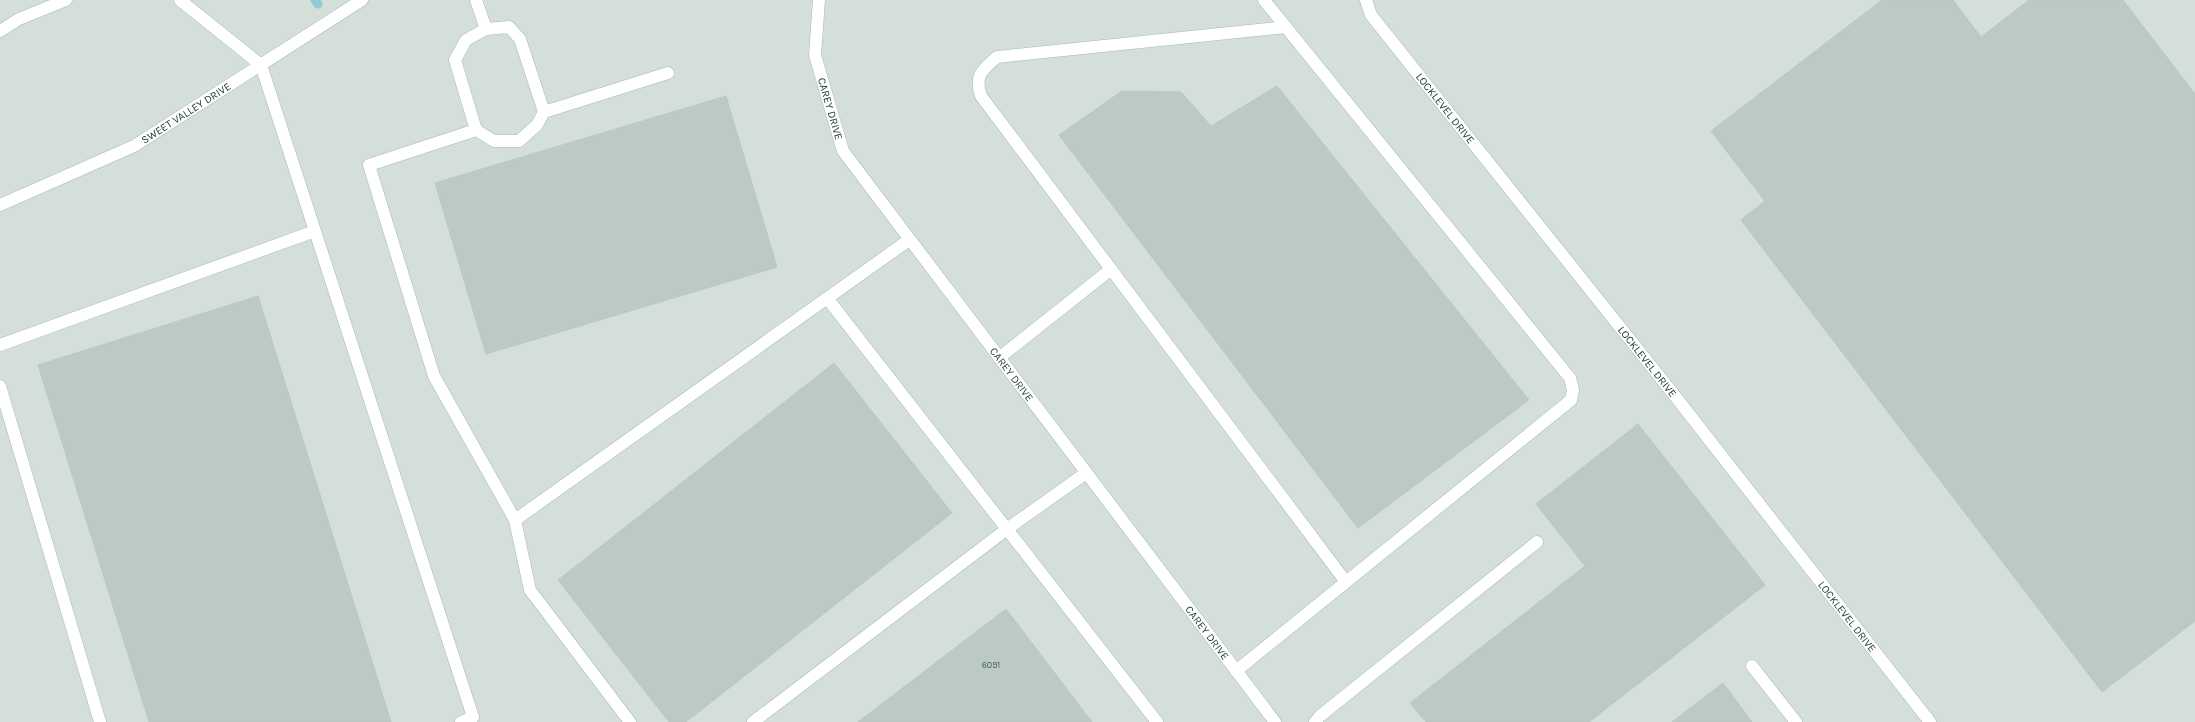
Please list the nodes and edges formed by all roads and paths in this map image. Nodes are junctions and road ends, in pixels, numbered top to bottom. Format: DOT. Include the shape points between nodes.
graph roads {
  1 [pos="66,0"];
  2 [pos="180,0"];
  3 [pos="362,0"];
  4 [pos="476,0"];
  5 [pos="819,0"];
  6 [pos="1264,0"];
  7 [pos="1366,0"];
  8 [pos="1286,27"];
  9 [pos="486,29"];
  10 [pos="0,31"];
  11 [pos="261,65"];
  12 [pos="668,73"];
  13 [pos="544,112"];
  14 [pos="476,130"];
  15 [pos="0,205"];
  16 [pos="315,231"];
  17 [pos="909,240"];
  18 [pos="1110,270"];
  19 [pos="827,298"];
  20 [pos="0,345"];
  21 [pos="999,358"];
  22 [pos="0,386"];
  23 [pos="1086,473"];
  24 [pos="516,520"];
  25 [pos="1007,529"];
  26 [pos="1537,542"];
  27 [pos="1346,582"];
  28 [pos="1752,666"];
  29 [pos="1236,671"];
  30 [pos="100,722"];
  31 [pos="461,722"];
  32 [pos="630,722"];
  33 [pos="754,722"];
  34 [pos="1157,722"];
  35 [pos="1275,722"];
  36 [pos="1315,722"];
  37 [pos="1796,722"];
  38 [pos="1930,722"];
  1 -- 10 [label="street" via="19,19"];
  2 -- 11 [label="street"];
  3 -- 11 [label="street, SWEET VALLEY DRIVE"];
  4 -- 9 [label="street"];
  5 -- 17 [label="street, CAREY DRIVE" via="815,55 843,151"];
  6 -- 8 [label="street"];
  7 -- 38 [label="street, LOCKLEVEL DRIVE" via="1371,15 1662,378"];
  8 -- 18 [label="street" via="997,57 984,68 979,76 981,96"];
  8 -- 27 [label="street" via="1570,378 1573,390 1571,400"];
  9 -- 13 [label="street" via="508,27 520,39"];
  9 -- 14 [label="street" via="466,40 455,60"];
  11 -- 15 [label="street, SWEET VALLEY DRIVE" via="134,146"];
  11 -- 16 [label="street"];
  12 -- 13 [label="street"];
  13 -- 14 [label="street" via="537,125 519,141 494,141"];
  14 -- 24 [label="street" via="369,166 434,376"];
  16 -- 20 [label="street"];
  16 -- 31 [label="street" via="473,717"];
  17 -- 19 [label="street"];
  17 -- 21 [label="street, CAREY DRIVE"];
  18 -- 21 [label="street"];
  18 -- 27 [label="street"];
  19 -- 24 [label="street"];
  19 -- 25 [label="street"];
  21 -- 23 [label="street, CAREY DRIVE"];
  22 -- 30 [label="street"];
  23 -- 25 [label="street"];
  23 -- 29 [label="street, CAREY DRIVE"];
  24 -- 32 [label="street" via="530,590"];
  25 -- 33 [label="street"];
  25 -- 34 [label="street"];
  26 -- 36 [label="street"];
  27 -- 29 [label="street"];
  28 -- 37 [label="street"];
  29 -- 35 [label="street, CAREY DRIVE"];
}
